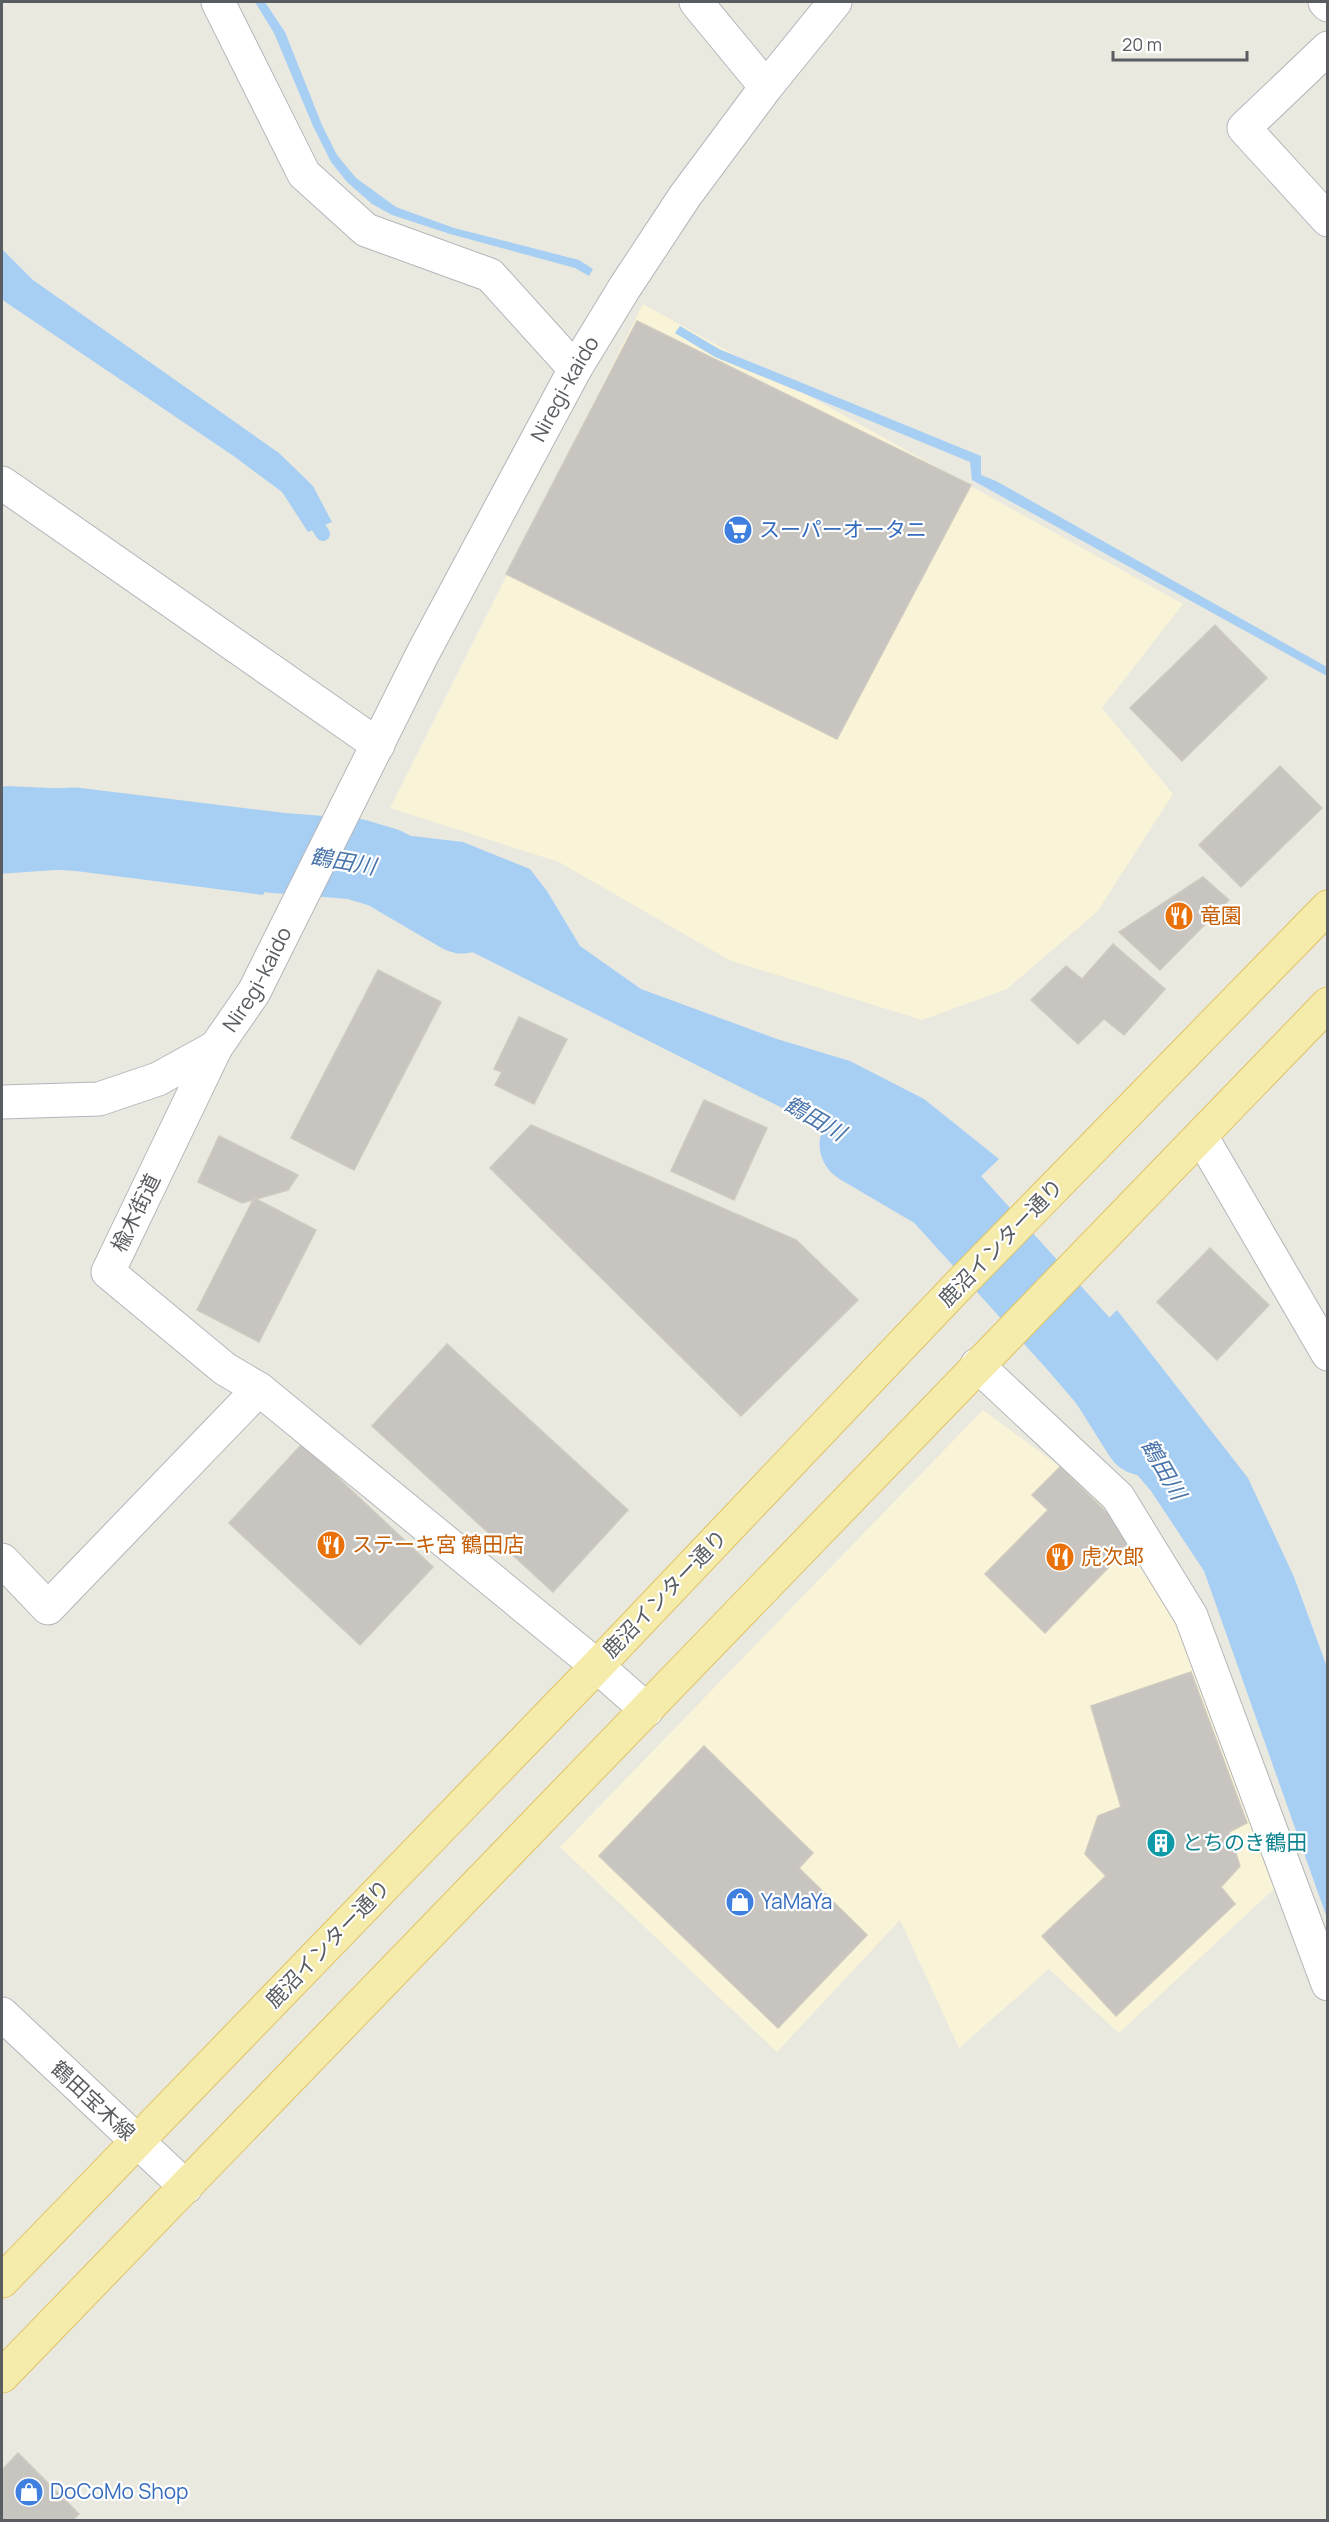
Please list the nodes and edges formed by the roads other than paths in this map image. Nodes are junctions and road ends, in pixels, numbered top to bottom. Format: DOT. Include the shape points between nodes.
graph roads {
  1 [pos="218,2"];
  2 [pos="696,2"];
  3 [pos="835,2"];
  4 [pos="1328,48"];
  5 [pos="766,87"];
  6 [pos="1328,220"];
  7 [pos="575,369"];
  8 [pos="2,483"];
  9 [pos="378,745"];
  10 [pos="1328,907"];
  11 [pos="1328,1004"];
  12 [pos="216,1047"];
  13 [pos="2,1102"];
  14 [pos="1201,1136"];
  15 [pos="1328,1354"];
  16 [pos="977,1365"];
  17 [pos="259,1389"];
  18 [pos="2,1560"];
  19 [pos="597,1666"];
  20 [pos="647,1710"];
  21 [pos="1328,1984"];
  22 [pos="2,2014"];
  23 [pos="136,2142"];
  24 [pos="186,2187"];
  25 [pos="2,2281"];
  26 [pos="2,2376"];
  1 -- 7 [label="street" via="304,174 366,230 490,275"];
  2 -- 5 [label="street"];
  3 -- 5 [label="street, Niregi-kaido"];
  4 -- 6 [label="street" via="1244,128"];
  5 -- 7 [label="street, Niregi-kaido" via="685,196"];
  7 -- 9 [label="street, Niregi-kaido"];
  8 -- 9 [label="street"];
  9 -- 12 [label="street, Niregi-kaido" via="255,992"];
  10 -- 19 [label="main road, 鹿沼インター通り" via="957,1287"];
  11 -- 14 [label="main road"];
  12 -- 13 [label="street" via="158,1079 99,1099"];
  12 -- 17 [label="street, 楡木街道" via="108,1272 225,1369"];
  14 -- 15 [label="street"];
  14 -- 16 [label="main road"];
  16 -- 20 [label="main road"];
  16 -- 21 [label="street" via="1118,1497 1191,1616"];
  17 -- 18 [label="street" via="48,1608"];
  17 -- 19 [label="street"];
  19 -- 20 [label="street"];
  19 -- 23 [label="main road, 鹿沼インター通り"];
  20 -- 24 [label="main road"];
  22 -- 23 [label="street, 鶴田宝木線"];
  23 -- 24 [label="street, 鶴田宝木線"];
  23 -- 25 [label="main road, 鹿沼インター通り"];
  24 -- 26 [label="main road"];
}
